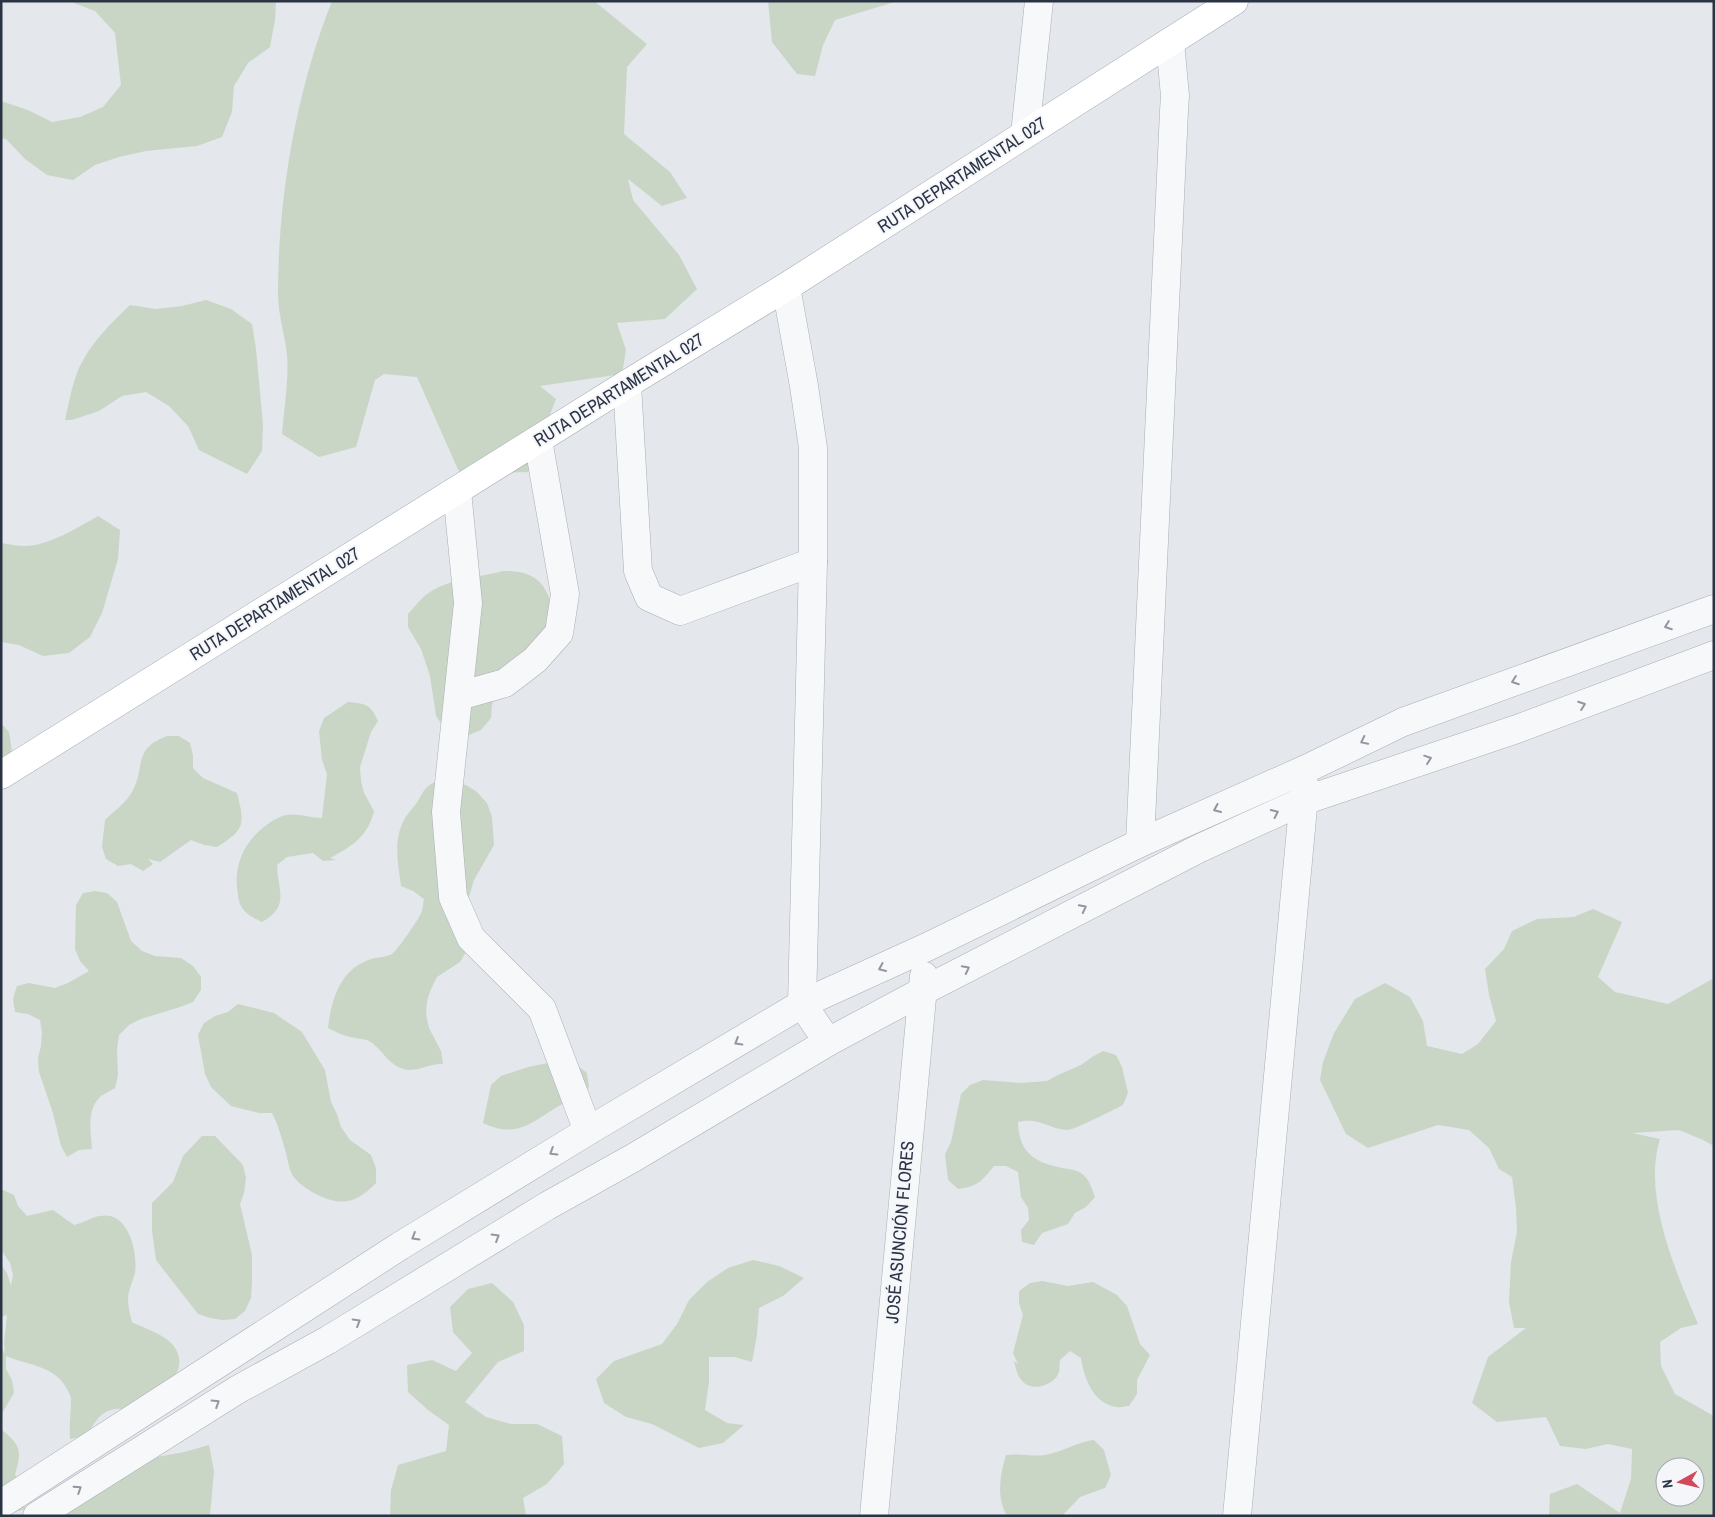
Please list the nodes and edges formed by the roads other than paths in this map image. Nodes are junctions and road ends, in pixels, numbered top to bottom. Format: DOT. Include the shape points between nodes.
graph roads {
  1 [pos="1039,1"];
  2 [pos="1234,1"];
  3 [pos="1170,42"];
  4 [pos="1025,134"];
  5 [pos="786,287"];
  6 [pos="627,384"];
  7 [pos="538,440"];
  8 [pos="457,491"];
  9 [pos="813,562"];
  10 [pos="1714,609"];
  11 [pos="1714,655"];
  12 [pos="458,696"];
  13 [pos="1306,769"];
  14 [pos="1,775"];
  15 [pos="1303,800"];
  16 [pos="1140,843"];
  17 [pos="927,947"];
  18 [pos="923,991"];
  19 [pos="802,1004"];
  20 [pos="828,1042"];
  21 [pos="588,1131"];
  22 [pos="1,1504"];
  23 [pos="37,1516"];
  24 [pos="874,1516"];
  25 [pos="1237,1516"];
  1 -- 4 [label="street"];
  2 -- 3 [label="main road, RUTA DEPARTAMENTAL 027"];
  3 -- 4 [label="main road, RUTA DEPARTAMENTAL 027"];
  3 -- 16 [label="street" via="1175,96"];
  4 -- 5 [label="main road, RUTA DEPARTAMENTAL 027"];
  5 -- 6 [label="main road, RUTA DEPARTAMENTAL 027"];
  5 -- 9 [label="street" via="813,448"];
  6 -- 7 [label="main road, RUTA DEPARTAMENTAL 027"];
  6 -- 9 [label="street" via="638,571 649,597 680,611"];
  7 -- 8 [label="main road, RUTA DEPARTAMENTAL 027"];
  7 -- 12 [label="street" via="565,594 559,633 535,660 505,683"];
  8 -- 12 [label="street" via="468,603"];
  8 -- 14 [label="main road, RUTA DEPARTAMENTAL 027"];
  9 -- 19 [label="street"];
  10 -- 13 [label="street, one-way" via="1403,722"];
  15 -- 11 [label="street, one-way" via="1517,729"];
  12 -- 21 [label="street" via="446,812 453,898 471,938 542,1009"];
  13 -- 15 [label="street"];
  13 -- 16 [label="street, one-way"];
  18 -- 15 [label="street, one-way" via="1198,849"];
  15 -- 25 [label="street"];
  16 -- 17 [label="street"];
  17 -- 18 [label="street, JOSÉ ASUNCIÓN FLORES"];
  17 -- 19 [label="street, one-way"];
  18 -- 20 [label="street"];
  18 -- 24 [label="street, JOSÉ ASUNCIÓN FLORES"];
  19 -- 20 [label="street"];
  19 -- 21 [label="street, one-way"];
  23 -- 20 [label="street, one-way" via="237,1390 328,1340 547,1206"];
  21 -- 22 [label="street, one-way" via="392,1252"];
}
